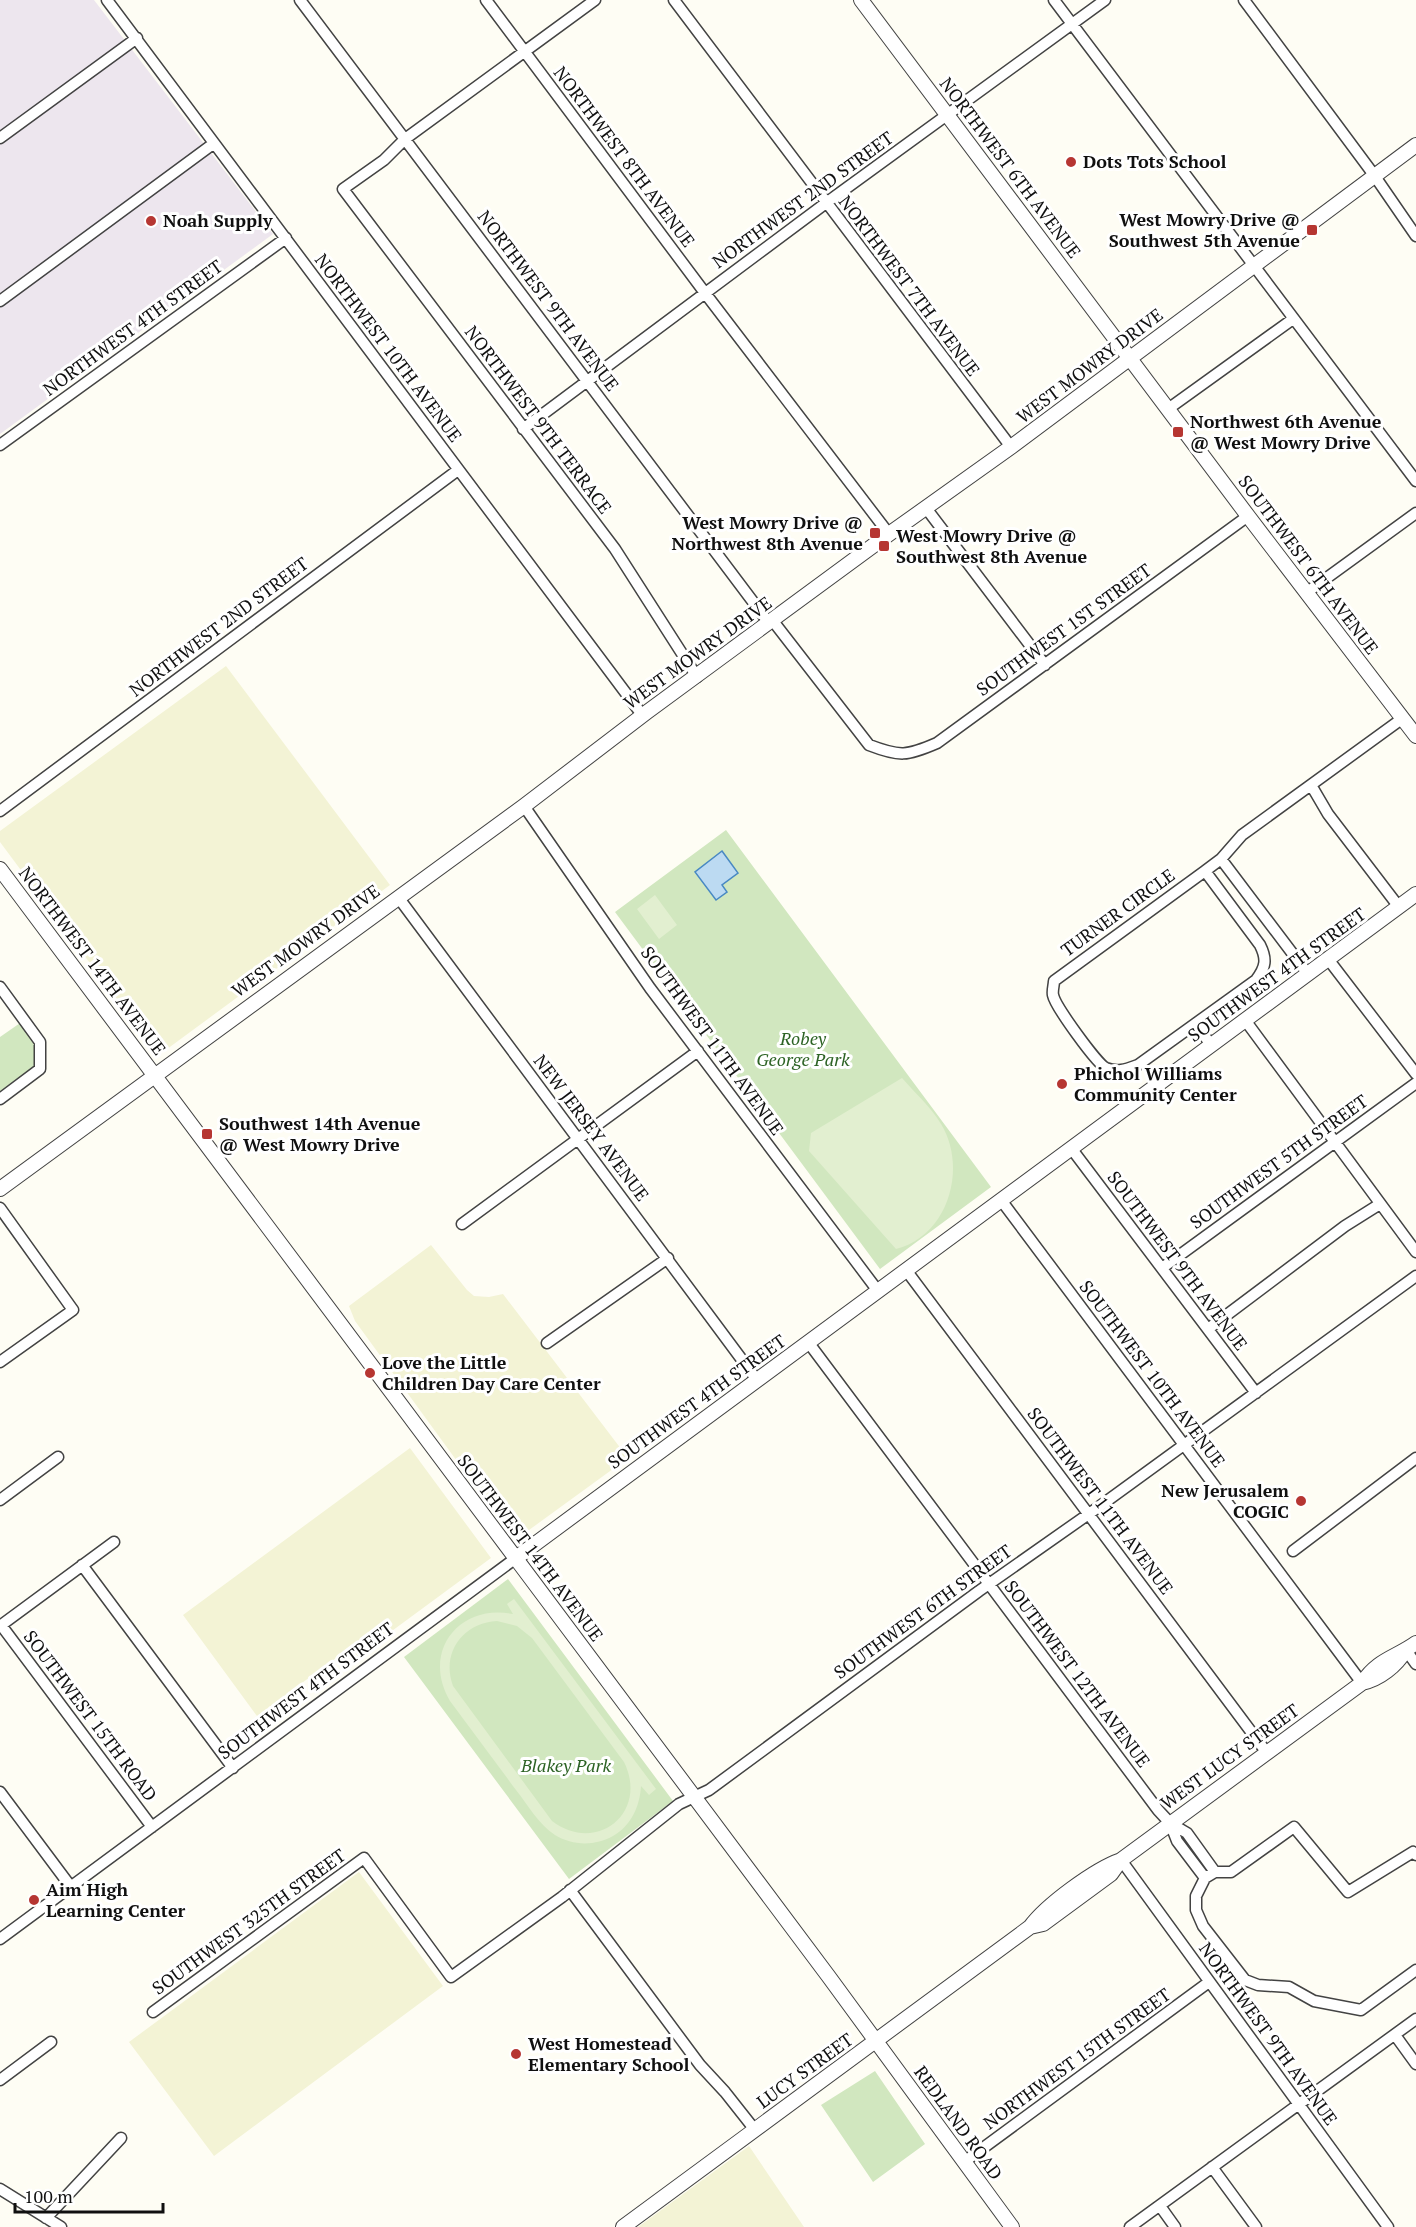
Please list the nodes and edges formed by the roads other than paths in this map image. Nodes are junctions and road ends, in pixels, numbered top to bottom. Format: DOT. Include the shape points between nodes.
graph roads {
  1 [pos="107,0"];
  2 [pos="300,0"];
  3 [pos="486,0"];
  4 [pos="596,0"];
  5 [pos="674,0"];
  6 [pos="861,0"];
  7 [pos="1054,0"];
  8 [pos="1105,0"];
  9 [pos="1244,0"];
  10 [pos="1073,24"];
  11 [pos="137,38"];
  12 [pos="525,51"];
  13 [pos="947,115"];
  14 [pos="0,138"];
  15 [pos="405,139"];
  16 [pos="213,144"];
  17 [pos="1416,145"];
  18 [pos="1374,176"];
  19 [pos="826,203"];
  20 [pos="1416,236"];
  21 [pos="285,238"];
  22 [pos="1254,266"];
  23 [pos="705,293"];
  24 [pos="0,301"];
  25 [pos="1293,319"];
  26 [pos="1130,358"];
  27 [pos="587,380"];
  28 [pos="1168,409"];
  29 [pos="523,429"];
  30 [pos="0,445"];
  31 [pos="1011,447"];
  32 [pos="458,470"];
  33 [pos="1416,481"];
  34 [pos="926,508"];
  35 [pos="1416,513"];
  36 [pos="1248,516"];
  37 [pos="889,534"];
  38 [pos="1306,593"];
  39 [pos="771,622"];
  40 [pos="1045,664"];
  41 [pos="697,677"];
  42 [pos="643,716"];
  43 [pos="1403,718"];
  44 [pos="1416,736"];
  45 [pos="1311,784"];
  46 [pos="524,806"];
  47 [pos="0,811"];
  48 [pos="1221,859"];
  49 [pos="0,869"];
  50 [pos="1205,871"];
  51 [pos="4,884"];
  52 [pos="398,897"];
  53 [pos="1410,902"];
  54 [pos="1328,959"];
  55 [pos="1308,974"];
  56 [pos="0,987"];
  57 [pos="1245,1020"];
  58 [pos="1196,1024"];
  59 [pos="1211,1045"];
  60 [pos="698,1051"];
  61 [pos="1416,1074"];
  62 [pos="156,1076"];
  63 [pos="1416,1083"];
  64 [pos="0,1099"];
  65 [pos="578,1137"];
  66 [pos="1333,1142"];
  67 [pos="1071,1148"];
  68 [pos="0,1189"];
  69 [pos="1001,1200"];
  70 [pos="1380,1203"];
  71 [pos="0,1208"];
  72 [pos="462,1224"];
  73 [pos="1416,1252"];
  74 [pos="668,1258"];
  75 [pos="1162,1268"];
  76 [pos="906,1270"];
  77 [pos="1416,1276"];
  78 [pos="878,1291"];
  79 [pos="1208,1329"];
  80 [pos="808,1342"];
  81 [pos="547,1343"];
  82 [pos="0,1362"];
  83 [pos="757,1380"];
  84 [pos="1256,1393"];
  85 [pos="1184,1445"];
  86 [pos="58,1457"];
  87 [pos="1416,1458"];
  88 [pos="0,1500"];
  89 [pos="1088,1514"];
  90 [pos="114,1542"];
  91 [pos="1293,1551"];
  92 [pos="516,1558"];
  93 [pos="82,1565"];
  94 [pos="989,1584"];
  95 [pos="1,1625"];
  96 [pos="1411,1647"];
  97 [pos="1416,1664"];
  98 [pos="1362,1683"];
  99 [pos="1267,1753"];
  100 [pos="233,1768"];
  101 [pos="0,1792"];
  102 [pos="694,1797"];
  103 [pos="1170,1823"];
  104 [pos="152,1827"];
  105 [pos="1416,1856"];
  106 [pos="1120,1860"];
  107 [pos="1215,1872"];
  108 [pos="1205,1878"];
  109 [pos="71,1887"];
  110 [pos="570,1890"];
  111 [pos="0,1939"];
  112 [pos="1416,1970"];
  113 [pos="451,1977"];
  114 [pos="1209,1982"];
  115 [pos="153,2012"];
  116 [pos="1416,2019"];
  117 [pos="1395,2035"];
  118 [pos="876,2041"];
  119 [pos="51,2042"];
  120 [pos="1416,2064"];
  121 [pos="0,2080"];
  122 [pos="1298,2103"];
  123 [pos="755,2130"];
  124 [pos="121,2138"];
  125 [pos="964,2162"];
  126 [pos="1212,2168"];
  127 [pos="0,2189"];
  128 [pos="1160,2206"];
  129 [pos="46,2218"];
  130 [pos="62,2227"];
  131 [pos="623,2227"];
  132 [pos="1012,2227"];
  133 [pos="1130,2227"];
  134 [pos="1175,2227"];
  135 [pos="1256,2227"];
  136 [pos="1388,2227"];
  1 -- 11 [label="street, NORTHWEST 10TH AVENUE"];
  2 -- 15 [label="street, NORTHWEST 9TH AVENUE"];
  3 -- 12 [label="street, NORTHWEST 8TH AVENUE"];
  4 -- 12 [label="street"];
  5 -- 19 [label="street, NORTHWEST 7TH AVENUE"];
  6 -- 13 [label="street, NORTHWEST 6TH AVENUE"];
  7 -- 10 [label="street"];
  8 -- 10 [label="street, NORTHWEST 2ND STREET"];
  9 -- 18 [label="street"];
  10 -- 13 [label="street, NORTHWEST 2ND STREET"];
  10 -- 22 [label="street"];
  11 -- 14 [label="street"];
  11 -- 16 [label="street, NORTHWEST 10TH AVENUE"];
  12 -- 15 [label="street"];
  12 -- 23 [label="street, NORTHWEST 8TH AVENUE"];
  13 -- 19 [label="street, NORTHWEST 2ND STREET"];
  13 -- 26 [label="street, NORTHWEST 6TH AVENUE"];
  15 -- 27 [label="street, NORTHWEST 9TH AVENUE"];
  15 -- 29 [label="street, NORTHWEST 9TH TERRACE" via="384,160 343,189"];
  16 -- 21 [label="street, NORTHWEST 10TH AVENUE"];
  16 -- 24 [label="street"];
  17 -- 18 [label="street, WEST MOWRY DRIVE"];
  18 -- 20 [label="street"];
  18 -- 22 [label="street, WEST MOWRY DRIVE"];
  19 -- 23 [label="street, NORTHWEST 2ND STREET"];
  19 -- 31 [label="street, NORTHWEST 7TH AVENUE"];
  21 -- 30 [label="street, NORTHWEST 4TH STREET"];
  21 -- 32 [label="street, NORTHWEST 10TH AVENUE"];
  22 -- 25 [label="street"];
  22 -- 26 [label="street, WEST MOWRY DRIVE"];
  23 -- 27 [label="street, NORTHWEST 2ND STREET"];
  23 -- 37 [label="street, NORTHWEST 8TH AVENUE"];
  25 -- 28 [label="street"];
  25 -- 33 [label="street"];
  26 -- 28 [label="street, SOUTHWEST 6TH AVENUE"];
  26 -- 31 [label="street, WEST MOWRY DRIVE"];
  27 -- 29 [label="street, NORTHWEST 2ND STREET"];
  27 -- 39 [label="street, NORTHWEST 9TH AVENUE"];
  28 -- 36 [label="street, SOUTHWEST 6TH AVENUE"];
  29 -- 41 [label="street, NORTHWEST 9TH TERRACE" via="615,549"];
  31 -- 34 [label="street, WEST MOWRY DRIVE"];
  32 -- 42 [label="street, NORTHWEST 10TH AVENUE"];
  32 -- 47 [label="street, NORTHWEST 2ND STREET"];
  34 -- 37 [label="street, WEST MOWRY DRIVE"];
  34 -- 40 [label="street"];
  35 -- 38 [label="street"];
  36 -- 38 [label="street, SOUTHWEST 6TH AVENUE"];
  36 -- 40 [label="street, SOUTHWEST 1ST STREET"];
  37 -- 39 [label="street, WEST MOWRY DRIVE"];
  38 -- 43 [label="street, SOUTHWEST 6TH AVENUE"];
  39 -- 40 [label="street, SOUTHWEST 1ST STREET" via="869,745 894,755 915,753 938,742"];
  39 -- 41 [label="street, WEST MOWRY DRIVE"];
  41 -- 42 [label="street, WEST MOWRY DRIVE"];
  42 -- 46 [label="street, WEST MOWRY DRIVE"];
  43 -- 44 [label="street, SOUTHWEST 6TH AVENUE"];
  43 -- 45 [label="street"];
  45 -- 48 [label="street" via="1242,835"];
  45 -- 53 [label="street" via="1328,814"];
  46 -- 52 [label="street, WEST MOWRY DRIVE"];
  46 -- 60 [label="street, SOUTHWEST 11TH AVENUE"];
  48 -- 50 [label="street"];
  48 -- 55 [label="street"];
  49 -- 51 [label="street, NORTHWEST 14TH AVENUE"];
  50 -- 58 [label="street, TURNER CIRCLE" via="1266,955 1265,968 1256,980"];
  50 -- 58 [label="street, TURNER CIRCLE" via="1058,976 1053,995 1104,1068 1120,1072 1138,1065"];
  51 -- 62 [label="street, NORTHWEST 14TH AVENUE"];
  52 -- 62 [label="street, WEST MOWRY DRIVE"];
  52 -- 65 [label="street, NEW JERSEY AVENUE"];
  53 -- 54 [label="street, SOUTHWEST 4TH STREET"];
  54 -- 55 [label="street, SOUTHWEST 4TH STREET"];
  54 -- 61 [label="street"];
  55 -- 57 [label="street, SOUTHWEST 4TH STREET"];
  56 -- 64 [label="street" via="40,1042 40,1069"];
  57 -- 59 [label="street, SOUTHWEST 4TH STREET"];
  57 -- 66 [label="street"];
  58 -- 59 [label="street"];
  59 -- 67 [label="street, SOUTHWEST 4TH STREET"];
  60 -- 65 [label="street"];
  60 -- 78 [label="street, SOUTHWEST 11TH AVENUE"];
  62 -- 68 [label="street, WEST MOWRY DRIVE"];
  62 -- 92 [label="street, SOUTHWEST 14TH AVENUE"];
  63 -- 66 [label="street, SOUTHWEST 5TH STREET"];
  65 -- 72 [label="street"];
  65 -- 74 [label="street, NEW JERSEY AVENUE"];
  66 -- 70 [label="street"];
  66 -- 75 [label="street, SOUTHWEST 5TH STREET"];
  67 -- 69 [label="street, SOUTHWEST 4TH STREET"];
  67 -- 75 [label="street, SOUTHWEST 9TH AVENUE"];
  69 -- 76 [label="street, SOUTHWEST 4TH STREET"];
  69 -- 85 [label="street, SOUTHWEST 10TH AVENUE"];
  70 -- 73 [label="street"];
  70 -- 79 [label="street"];
  71 -- 82 [label="street" via="73,1310"];
  74 -- 81 [label="street"];
  74 -- 83 [label="street, NEW JERSEY AVENUE"];
  75 -- 79 [label="street, SOUTHWEST 9TH AVENUE"];
  76 -- 78 [label="street, SOUTHWEST 4TH STREET"];
  76 -- 89 [label="street, SOUTHWEST 11TH AVENUE"];
  77 -- 84 [label="street, SOUTHWEST 6TH STREET"];
  78 -- 80 [label="street, SOUTHWEST 4TH STREET"];
  79 -- 84 [label="street, SOUTHWEST 9TH AVENUE"];
  80 -- 83 [label="street, SOUTHWEST 4TH STREET"];
  80 -- 94 [label="street, SOUTHWEST 12TH AVENUE"];
  83 -- 92 [label="street, SOUTHWEST 4TH STREET"];
  84 -- 85 [label="street, SOUTHWEST 6TH STREET"];
  85 -- 89 [label="street, SOUTHWEST 6TH STREET"];
  85 -- 98 [label="street, SOUTHWEST 10TH AVENUE"];
  86 -- 88 [label="street"];
  87 -- 91 [label="street"];
  89 -- 94 [label="street, SOUTHWEST 6TH STREET"];
  89 -- 99 [label="street, SOUTHWEST 11TH AVENUE"];
  90 -- 93 [label="street"];
  92 -- 100 [label="street, SOUTHWEST 4TH STREET"];
  92 -- 102 [label="street, SOUTHWEST 14TH AVENUE"];
  93 -- 95 [label="street"];
  93 -- 100 [label="street"];
  94 -- 102 [label="street, SOUTHWEST 6TH STREET" via="709,1790"];
  94 -- 103 [label="street, SOUTHWEST 12TH AVENUE"];
  95 -- 104 [label="street, SOUTHWEST 15TH ROAD"];
  96 -- 97 [label="street"];
  96 -- 98 [label="street, WEST LUCY STREET" via="1370,1671"];
  98 -- 99 [label="street, WEST LUCY STREET"];
  99 -- 103 [label="street, WEST LUCY STREET"];
  100 -- 104 [label="street, SOUTHWEST 4TH STREET"];
  101 -- 109 [label="street"];
  102 -- 110 [label="street, SOUTHWEST 6TH STREET"];
  102 -- 118 [label="street, SOUTHWEST 14TH AVENUE"];
  103 -- 106 [label="street, WEST LUCY STREET"];
  103 -- 107 [label="street" via="1187,1833"];
  103 -- 108 [label="street" via="1177,1841"];
  104 -- 109 [label="street, SOUTHWEST 4TH STREET"];
  105 -- 107 [label="street" via="1413,1852 1348,1892 1294,1827 1231,1872"];
  106 -- 114 [label="street, NORTHWEST 9TH AVENUE"];
  106 -- 118 [label="street, WEST LUCY STREET" via="1095,1873 1039,1915 1030,1927"];
  107 -- 108 [label="street"];
  108 -- 112 [label="street" via="1196,1896 1196,1910 1203,1926 1245,1980 1289,1987 1314,2001 1361,2010"];
  109 -- 111 [label="street, SOUTHWEST 4TH STREET"];
  110 -- 113 [label="street, SOUTHWEST 6TH STREET"];
  110 -- 123 [label="street" via="700,2065"];
  113 -- 115 [label="street, SOUTHWEST 325TH STREET" via="364,1858"];
  114 -- 122 [label="street, NORTHWEST 9TH AVENUE"];
  114 -- 125 [label="street, NORTHWEST 15TH STREET"];
  116 -- 117 [label="street"];
  117 -- 120 [label="street"];
  117 -- 122 [label="street"];
  118 -- 123 [label="street, LUCY STREET"];
  118 -- 125 [label="street, REDLAND ROAD"];
  119 -- 121 [label="street"];
  122 -- 126 [label="street"];
  122 -- 136 [label="street, NORTHWEST 9TH AVENUE"];
  123 -- 131 [label="street, LUCY STREET"];
  124 -- 129 [label="street"];
  125 -- 132 [label="street, REDLAND ROAD"];
  126 -- 128 [label="street"];
  126 -- 135 [label="street"];
  127 -- 129 [label="street"];
  128 -- 133 [label="street"];
  128 -- 134 [label="street"];
  129 -- 130 [label="street"];
}
